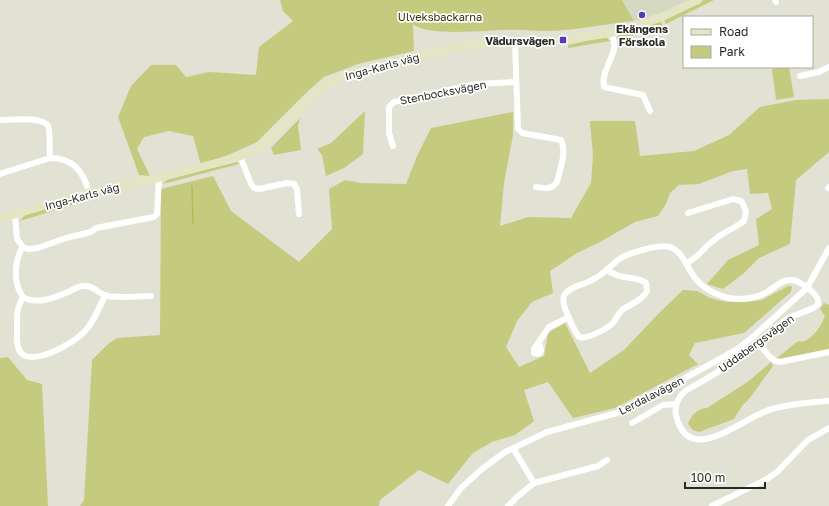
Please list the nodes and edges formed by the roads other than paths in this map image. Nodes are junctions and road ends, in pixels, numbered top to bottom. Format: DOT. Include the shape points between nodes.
graph roads {
  1 [pos="698,0"];
  2 [pos="612,33"];
  3 [pos="514,43"];
  4 [pos="829,67"];
  5 [pos="800,76"];
  6 [pos="516,82"];
  7 [pos="650,110"];
  8 [pos="0,120"];
  9 [pos="393,146"];
  10 [pos="240,156"];
  11 [pos="50,158"];
  12 [pos="0,174"];
  13 [pos="159,178"];
  14 [pos="536,187"];
  15 [pos="89,192"];
  16 [pos="688,213"];
  17 [pos="299,214"];
  18 [pos="15,215"];
  19 [pos="0,220"];
  20 [pos="24,247"];
  21 [pos="829,248"];
  22 [pos="686,264"];
  23 [pos="607,270"];
  24 [pos="807,288"];
  25 [pos="105,295"];
  26 [pos="151,296"];
  27 [pos="23,297"];
  28 [pos="569,317"];
  29 [pos="539,342"];
  30 [pos="759,343"];
  31 [pos="829,352"];
  32 [pos="829,401"];
  33 [pos="676,404"];
  34 [pos="632,423"];
  35 [pos="829,428"];
  36 [pos="513,448"];
  37 [pos="607,460"];
  38 [pos="534,483"];
  39 [pos="448,506"];
  40 [pos="508,506"];
  41 [pos="712,506"];
  1 -- 2 [label="street, Inga-Karls väg" via="662,17"];
  2 -- 3 [label="street, Inga-Karls väg"];
  2 -- 7 [label="street" via="613,50 606,69 604,88 643,95"];
  3 -- 6 [label="street"];
  3 -- 10 [label="street, Inga-Karls väg" via="452,48 349,74 327,84 271,138 254,151"];
  4 -- 5 [label="street"];
  6 -- 9 [label="street, Stenbocksvägen" via="476,84 391,103 388,133"];
  6 -- 14 [label="street" via="517,126 520,132 556,138 564,145 558,182 546,189"];
  8 -- 11 [label="street" via="45,122 48,127"];
  10 -- 13 [label="street, Inga-Karls väg"];
  10 -- 17 [label="street" via="254,188 294,184 297,189"];
  11 -- 12 [label="street"];
  11 -- 15 [label="street" via="68,160 78,168"];
  13 -- 15 [label="street, Inga-Karls väg"];
  13 -- 20 [label="street" via="157,214 154,217 96,228 91,232 32,249"];
  15 -- 18 [label="street, Inga-Karls väg"];
  16 -- 22 [label="street" via="733,199 741,201 746,212 744,221 720,236"];
  18 -- 19 [label="street, Inga-Karls väg"];
  18 -- 20 [label="street" via="17,239"];
  20 -- 27 [label="street" via="17,262 17,286"];
  21 -- 24 [label="street, Lerdalavägen"];
  22 -- 23 [label="street" via="678,252 661,246 619,259"];
  22 -- 24 [label="street" via="705,288 730,298 756,297 790,279"];
  23 -- 28 [label="street" via="593,280 565,293 563,303"];
  23 -- 28 [label="street" via="615,276 642,281 647,286 645,294 623,310 607,328 587,337 579,337"];
  24 -- 30 [label="street, Uddabergsvägen" via="818,299 815,308 789,318"];
  24 -- 36 [label="street, Lerdalavägen" via="750,339 712,364 617,413 547,432"];
  25 -- 26 [label="street"];
  25 -- 27 [label="street" via="91,286 82,286 51,298 33,301"];
  25 -- 27 [label="street" via="93,320 78,338 39,356 26,356 21,352 17,342 17,307"];
  28 -- 29 [label="street" via="549,327"];
  30 -- 31 [label="street" via="771,358 780,362"];
  30 -- 33 [label="street, Uddabergsvägen" via="685,391"];
  32 -- 33 [label="street" via="770,409 717,437 701,441 687,436 682,429 676,414"];
  33 -- 34 [label="street" via="662,405"];
  35 -- 41 [label="street" via="808,440 767,479"];
  36 -- 38 [label="street"];
  36 -- 39 [label="street, Lerdalavägen" via="482,470 462,488"];
  37 -- 38 [label="street" via="598,466"];
  38 -- 40 [label="street"];
}
